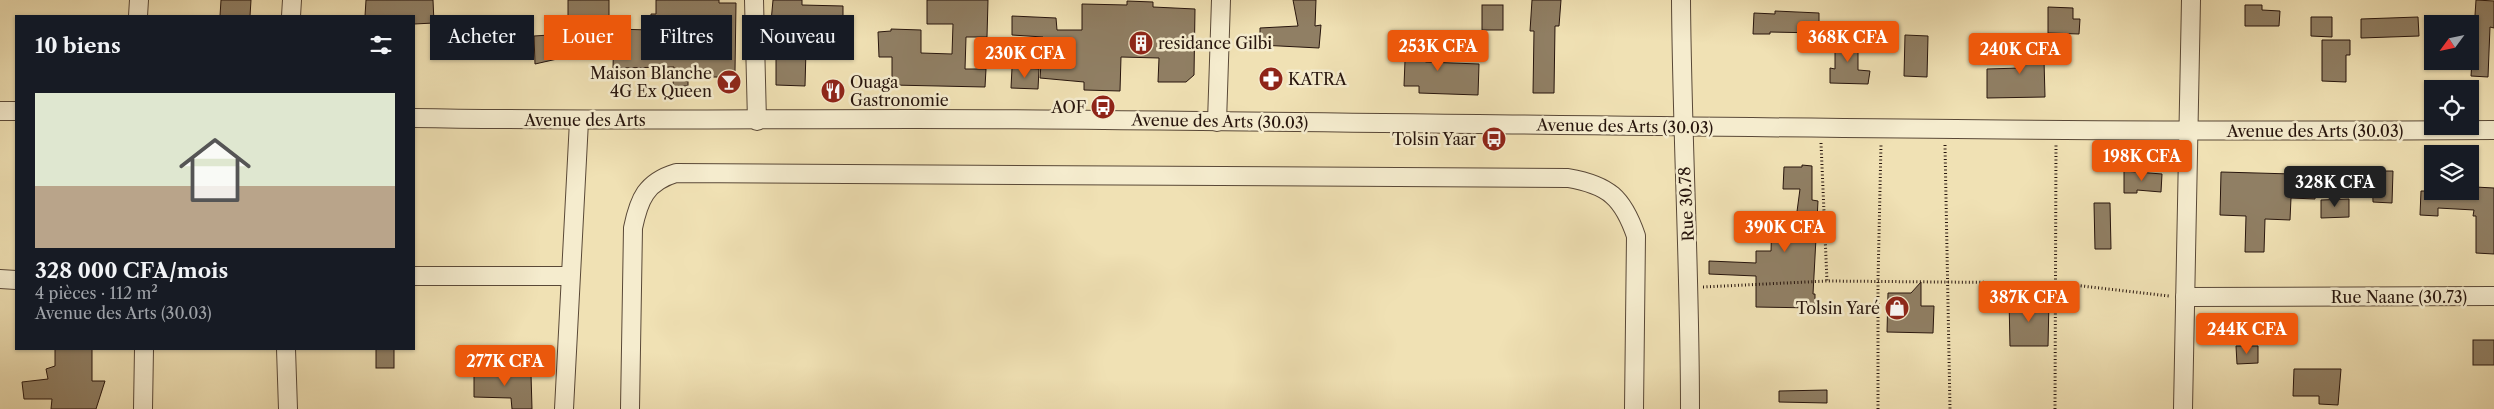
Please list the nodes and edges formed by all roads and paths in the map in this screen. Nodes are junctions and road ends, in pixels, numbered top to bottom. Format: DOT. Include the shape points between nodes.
graph roads {
  1 [pos="139,0"];
  2 [pos="292,0"];
  3 [pos="754,0"];
  4 [pos="1221,0"];
  5 [pos="1681,0"];
  6 [pos="2191,0"];
  7 [pos="138,15"];
  8 [pos="291,15"];
  9 [pos="0,111"];
  10 [pos="15,111"];
  11 [pos="415,118"];
  12 [pos="579,121"];
  13 [pos="757,121"];
  14 [pos="1218,122"];
  15 [pos="1821,127"];
  16 [pos="1682,128"];
  17 [pos="1881,128"];
  18 [pos="1945,129"];
  19 [pos="2056,130"];
  20 [pos="2494,130"];
  21 [pos="2189,132"];
  22 [pos="415,276"];
  23 [pos="570,276"];
  24 [pos="0,279"];
  25 [pos="15,280"];
  26 [pos="1827,281"];
  27 [pos="1878,281"];
  28 [pos="1947,282"];
  29 [pos="2056,283"];
  30 [pos="1690,288"];
  31 [pos="2494,296"];
  32 [pos="2185,298"];
  33 [pos="144,350"];
  34 [pos="286,350"];
  35 [pos="143,409"];
  36 [pos="288,409"];
  37 [pos="564,409"];
  38 [pos="630,409"];
  39 [pos="1634,409"];
  40 [pos="1690,409"];
  41 [pos="1878,409"];
  42 [pos="1950,409"];
  43 [pos="2055,409"];
  44 [pos="2183,409"];
  1 -- 7 [label="street"];
  2 -- 8 [label="street"];
  3 -- 13 [label="street"];
  4 -- 14 [label="street"];
  5 -- 16 [label="street, Rue 30.78"];
  6 -- 21 [label="street"];
  9 -- 10 [label="street"];
  11 -- 12 [label="street, Avenue des Arts"];
  12 -- 13 [label="street, Avenue des Arts"];
  12 -- 23 [label="street"];
  13 -- 14 [label="street, Avenue des Arts (30.03)"];
  14 -- 16 [label="street, Avenue des Arts (30.03)" via="1491,123"];
  15 -- 16 [label="street, Avenue des Arts (30.03)"];
  15 -- 17 [label="street, Avenue des Arts (30.03)"];
  15 -- 26 [label="path"];
  16 -- 30 [label="street, Rue 30.78"];
  17 -- 18 [label="street, Avenue des Arts (30.03)"];
  17 -- 27 [label="path"];
  18 -- 19 [label="street, Avenue des Arts (30.03)"];
  18 -- 28 [label="path"];
  19 -- 21 [label="street, Avenue des Arts (30.03)"];
  19 -- 29 [label="path"];
  20 -- 21 [label="street, Avenue des Arts (30.03)"];
  21 -- 32 [label="street"];
  22 -- 23 [label="street"];
  23 -- 37 [label="street"];
  24 -- 25 [label="street"];
  26 -- 27 [label="path"];
  26 -- 30 [label="path"];
  27 -- 28 [label="path"];
  27 -- 41 [label="path"];
  28 -- 29 [label="path"];
  28 -- 42 [label="path"];
  29 -- 32 [label="path"];
  29 -- 43 [label="path"];
  30 -- 40 [label="street, Rue 30.78"];
  31 -- 32 [label="street, Rue Naane (30.73)"];
  32 -- 44 [label="street"];
  33 -- 35 [label="street"];
  34 -- 36 [label="street"];
  38 -- 39 [label="street" via="633,228 637,207 659,178 676,173 1558,178 1592,182 1613,193 1628,213 1636,236"];
}
